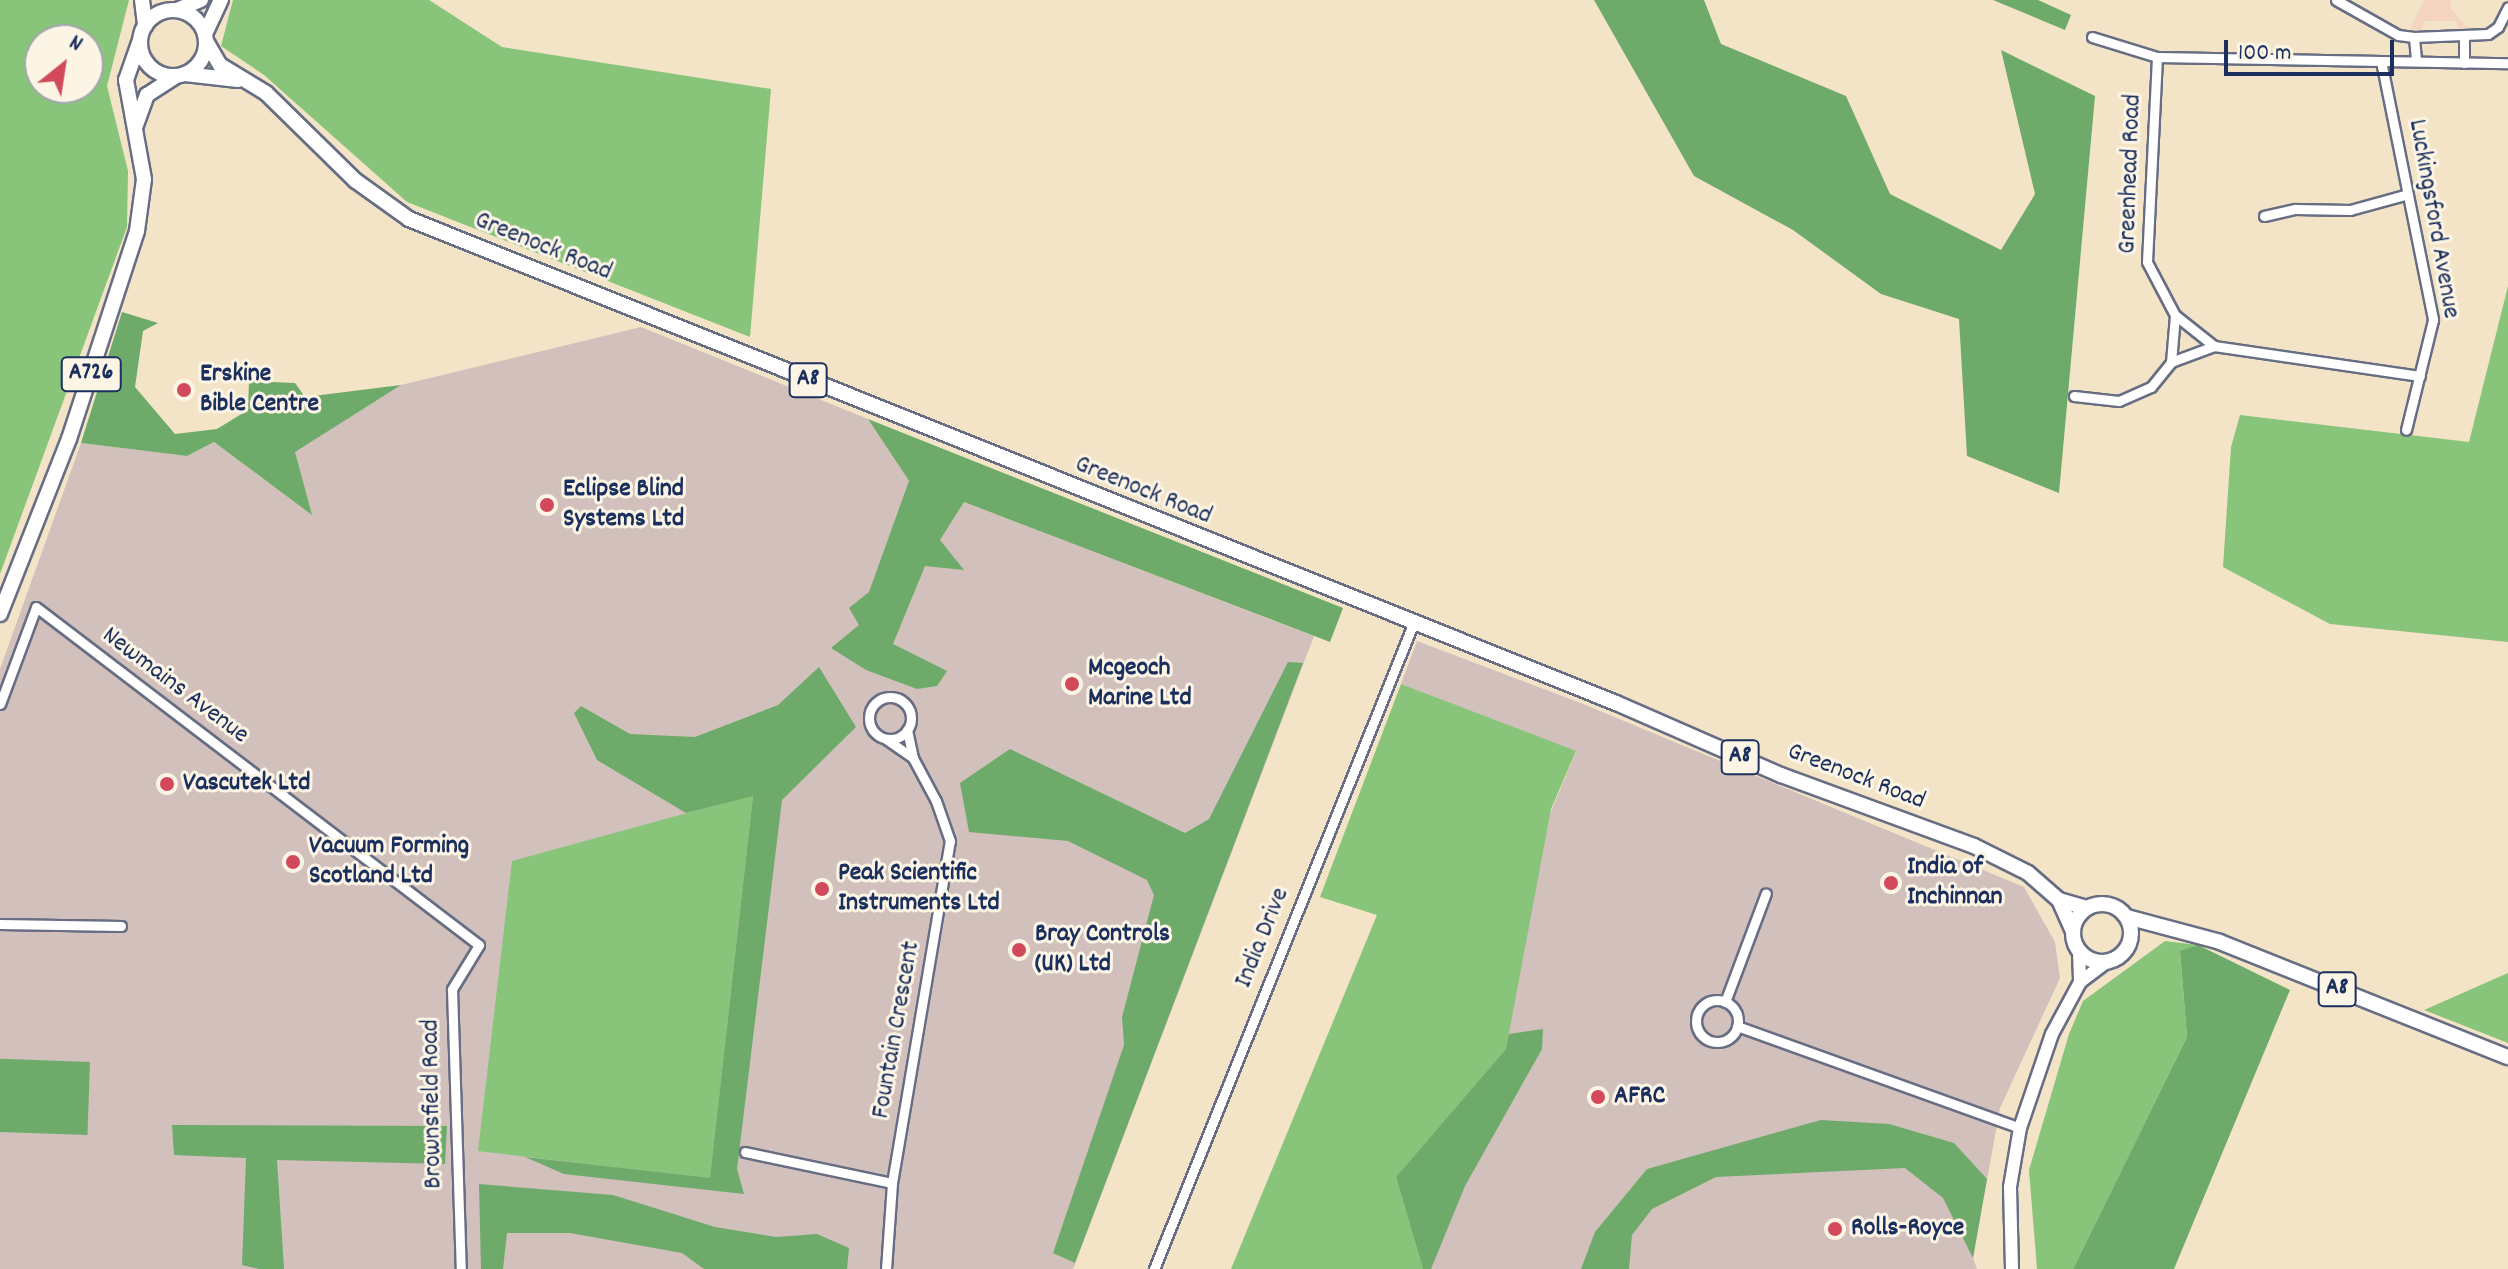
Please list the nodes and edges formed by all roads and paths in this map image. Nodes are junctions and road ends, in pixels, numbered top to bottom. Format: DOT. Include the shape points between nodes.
graph roads {
  1 [pos="142,0"];
  2 [pos="157,0"];
  3 [pos="201,0"];
  4 [pos="221,0"];
  5 [pos="2336,0"];
  6 [pos="2508,3"];
  7 [pos="174,10"];
  8 [pos="143,33"];
  9 [pos="2464,36"];
  10 [pos="2092,37"];
  11 [pos="2414,37"];
  12 [pos="206,38"];
  13 [pos="2157,57"];
  14 [pos="2381,61"];
  15 [pos="2416,61"];
  16 [pos="2464,63"];
  17 [pos="2508,63"];
  18 [pos="180,75"];
  19 [pos="239,80"];
  20 [pos="136,125"];
  21 [pos="2408,194"];
  22 [pos="2264,216"];
  23 [pos="2175,315"];
  24 [pos="2214,346"];
  25 [pos="2171,362"];
  26 [pos="2420,376"];
  27 [pos="2074,396"];
  28 [pos="2406,430"];
  29 [pos="0,614"];
  30 [pos="1413,624"];
  31 [pos="0,704"];
  32 [pos="907,730"];
  33 [pos="885,738"];
  34 [pos="913,758"];
  35 [pos="1766,893"];
  36 [pos="2059,900"];
  37 [pos="2087,908"];
  38 [pos="2127,917"];
  39 [pos="0,924"];
  40 [pos="121,926"];
  41 [pos="2163,930"];
  42 [pos="2073,932"];
  43 [pos="2130,944"];
  44 [pos="479,945"];
  45 [pos="2079,951"];
  46 [pos="2107,962"];
  47 [pos="2080,982"];
  48 [pos="1725,1002"];
  49 [pos="1737,1026"];
  50 [pos="2508,1057"];
  51 [pos="2020,1128"];
  52 [pos="745,1152"];
  53 [pos="892,1183"];
  54 [pos="461,1269"];
  55 [pos="886,1269"];
  56 [pos="1154,1269"];
  57 [pos="2012,1269"];
  1 -- 8 [label="main road"];
  2 -- 7 [label="main road"];
  3 -- 7 [label="main road"];
  4 -- 12 [label="main road"];
  5 -- 11 [label="street" via="2398,35"];
  6 -- 9 [label="street" via="2498,27 2488,34"];
  7 -- 8 [label="main road"];
  7 -- 12 [label="main road" via="195,18"];
  8 -- 18 [label="main road" via="146,62"];
  8 -- 20 [label="main road, A726" via="126,80"];
  9 -- 11 [label="street"];
  9 -- 16 [label="street"];
  10 -- 13 [label="street"];
  11 -- 15 [label="street"];
  12 -- 18 [label="main road" via="199,64"];
  12 -- 19 [label="main road, Greenock Road / A8" via="220,65"];
  13 -- 14 [label="street"];
  13 -- 23 [label="street, Greenhead Road" via="2147,262"];
  14 -- 15 [label="street"];
  14 -- 21 [label="street, Luckingsford Avenue"];
  15 -- 16 [label="street"];
  16 -- 17 [label="street"];
  18 -- 19 [label="main road, Greenock Road / A8"];
  18 -- 20 [label="main road" via="147,95"];
  19 -- 30 [label="main road, Greenock Road / A8" via="266,93 356,181 409,219"];
  20 -- 29 [label="main road, A726" via="144,179 137,231 69,439"];
  21 -- 22 [label="street" via="2350,210 2295,209"];
  21 -- 26 [label="street, Luckingsford Avenue" via="2433,320"];
  23 -- 24 [label="street, Greenhead Road"];
  23 -- 25 [label="street"];
  24 -- 25 [label="street"];
  24 -- 26 [label="street"];
  25 -- 27 [label="street" via="2137,396 2101,402"];
  26 -- 28 [label="street, Luckingsford Avenue"];
  30 -- 36 [label="main road, Greenock Road / A8" via="1781,775 2008,860"];
  30 -- 56 [label="street, India Drive"];
  31 -- 44 [label="street, Newmains Avenue" via="36,607"];
  32 -- 33 [label="street"];
  32 -- 33 [label="street, Fountain Crescent" via="909,708 897,698 881,699 872,708 870,723"];
  32 -- 34 [label="street, Fountain Crescent"];
  33 -- 34 [label="street, Fountain Crescent"];
  34 -- 53 [label="street, Fountain Crescent" via="950,841"];
  35 -- 48 [label="street"];
  36 -- 37 [label="main road, Greenock Road / A8"];
  36 -- 42 [label="main road, Greenock Road / A8"];
  37 -- 38 [label="main road, A8" via="2109,904"];
  37 -- 42 [label="main road"];
  38 -- 41 [label="main road, A8"];
  38 -- 43 [label="main road"];
  39 -- 40 [label="street"];
  41 -- 43 [label="main road"];
  41 -- 50 [label="main road, A8" via="2220,942"];
  42 -- 45 [label="main road, A8"];
  43 -- 46 [label="main road"];
  44 -- 54 [label="street, Brownsfield Road" via="452,989"];
  45 -- 46 [label="main road"];
  45 -- 47 [label="street"];
  46 -- 47 [label="street"];
  47 -- 51 [label="street" via="2052,1034"];
  48 -- 49 [label="street" via="1736,1012"];
  48 -- 49 [label="street" via="1712,1001 1700,1008 1696,1027 1704,1039 1717,1043 1730,1038"];
  49 -- 51 [label="street"];
  51 -- 57 [label="street" via="2010,1187"];
  52 -- 53 [label="street"];
  53 -- 55 [label="street, Fountain Crescent"];
}
